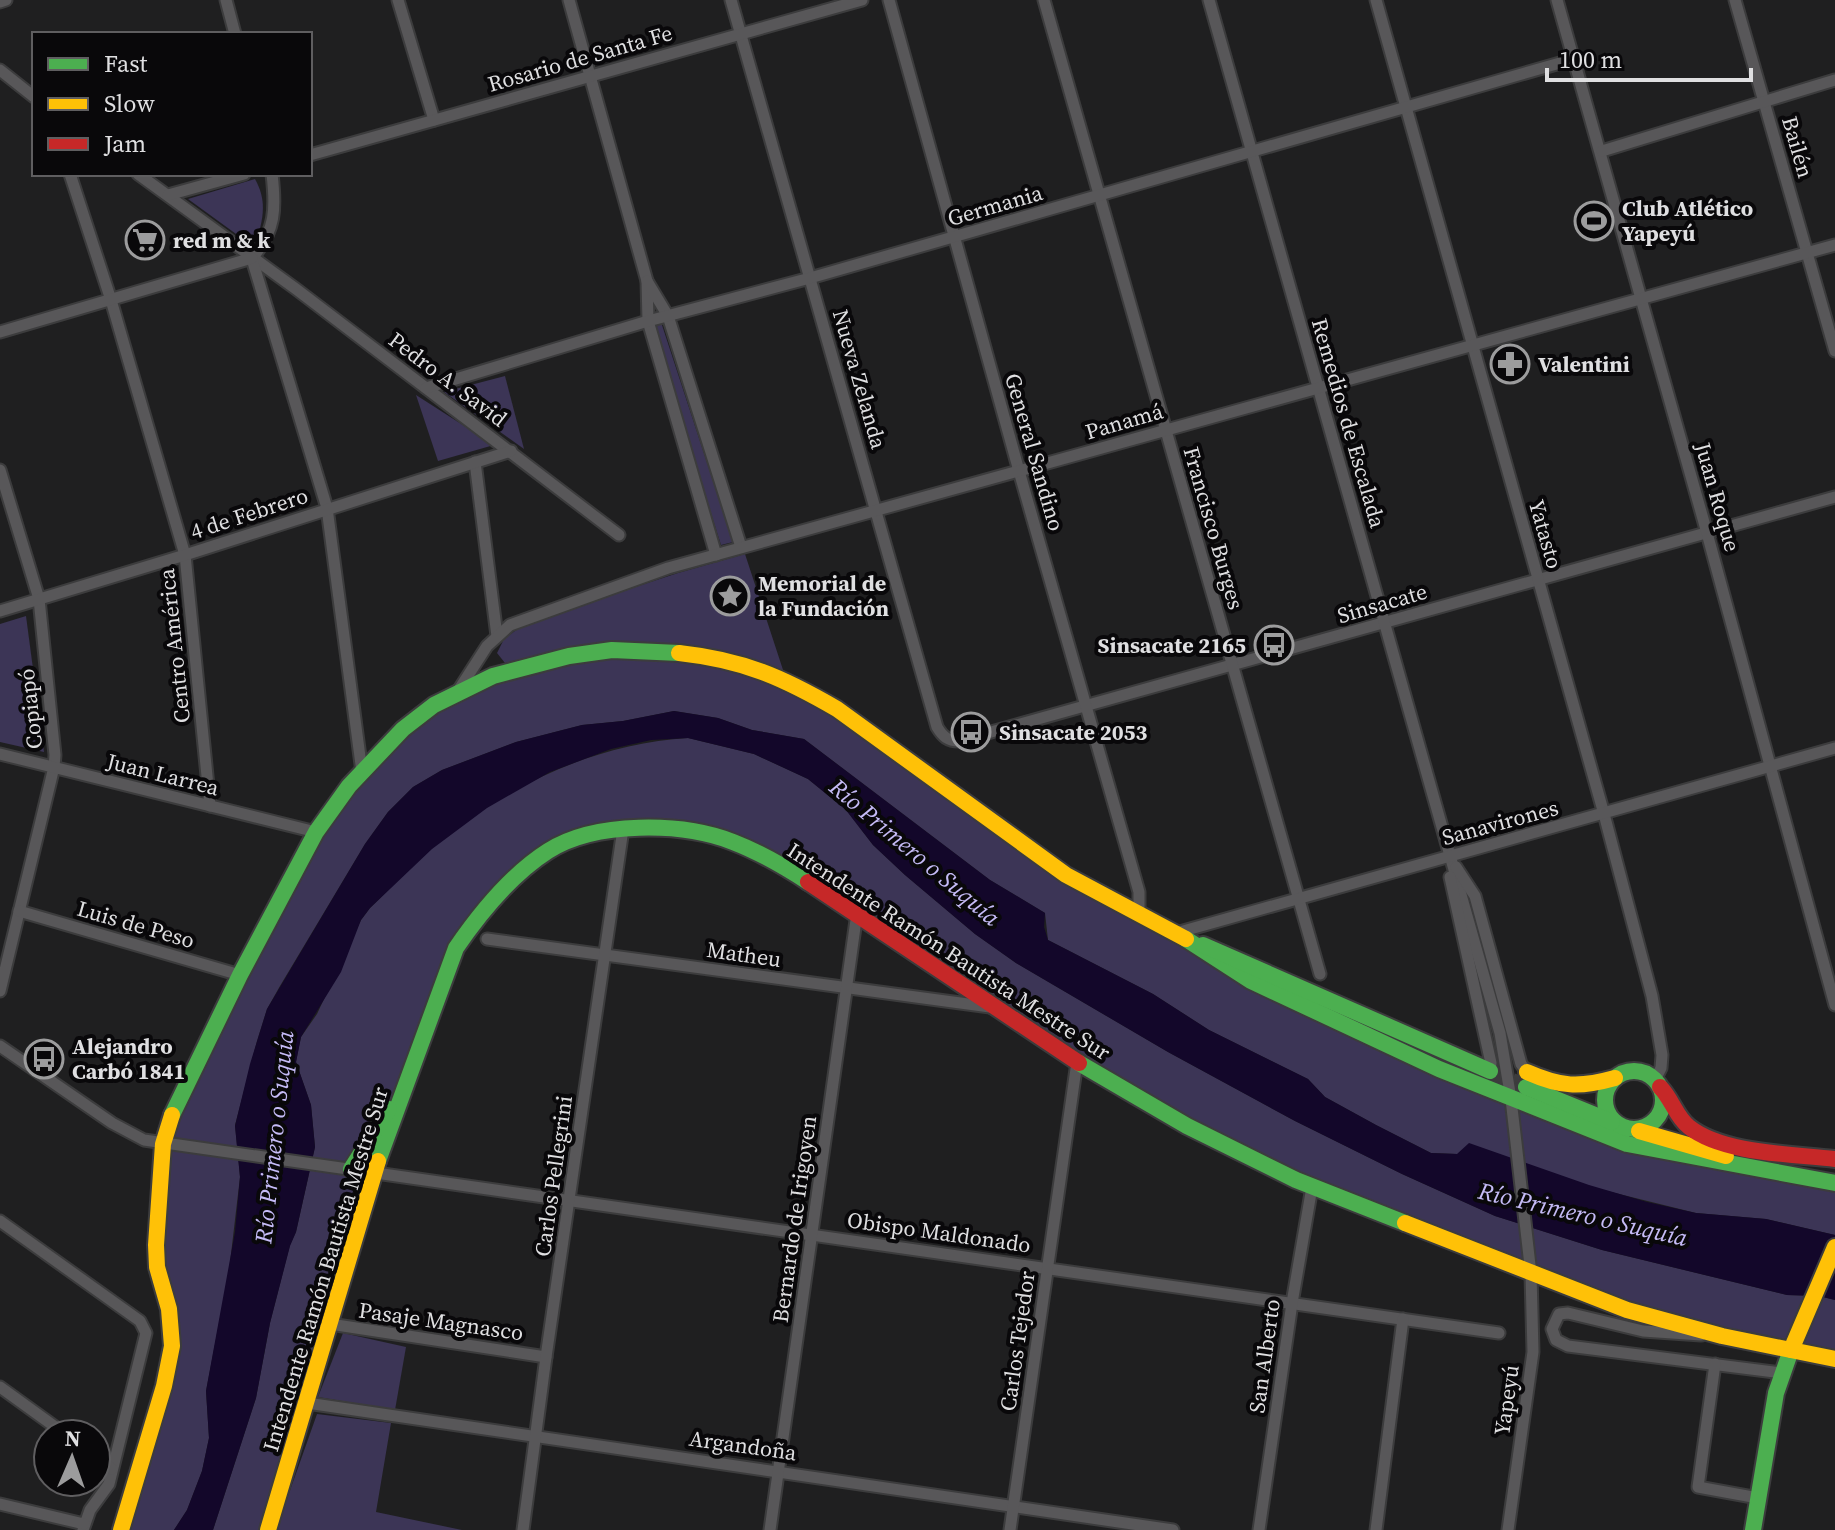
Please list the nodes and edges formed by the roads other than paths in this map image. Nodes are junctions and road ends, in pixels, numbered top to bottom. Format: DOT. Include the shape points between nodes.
graph roads {
  1 [pos="6,0"];
  2 [pos="226,0"];
  3 [pos="398,0"];
  4 [pos="569,0"];
  5 [pos="731,0"];
  6 [pos="862,0"];
  7 [pos="889,0"];
  8 [pos="1044,0"];
  9 [pos="1209,0"];
  10 [pos="1376,0"];
  11 [pos="1557,0"];
  12 [pos="1735,0"];
  13 [pos="0,2"];
  14 [pos="234,32"];
  15 [pos="741,34"];
  16 [pos="1574,59"];
  17 [pos="0,70"];
  18 [pos="590,76"];
  19 [pos="1835,80"];
  20 [pos="32,95"];
  21 [pos="1764,100"];
  22 [pos="1407,107"];
  23 [pos="434,120"];
  24 [pos="1602,151"];
  25 [pos="1252,152"];
  26 [pos="312,154"];
  27 [pos="71,176"];
  28 [pos="141,176"];
  29 [pos="237,176"];
  30 [pos="272,176"];
  31 [pos="168,195"];
  32 [pos="1100,195"];
  33 [pos="954,237"];
  34 [pos="1835,245"];
  35 [pos="1807,252"];
  36 [pos="252,258"];
  37 [pos="810,278"];
  38 [pos="647,281"];
  39 [pos="1641,299"];
  40 [pos="111,300"];
  41 [pos="668,316"];
  42 [pos="648,321"];
  43 [pos="0,332"];
  44 [pos="1473,346"];
  45 [pos="1835,351"];
  46 [pos="426,388"];
  47 [pos="1319,388"];
  48 [pos="1166,430"];
  49 [pos="511,451"];
  50 [pos="475,462"];
  51 [pos="0,470"];
  52 [pos="1019,471"];
  53 [pos="1835,497"];
  54 [pos="327,508"];
  55 [pos="877,511"];
  56 [pos="1707,533"];
  57 [pos="619,535"];
  58 [pos="741,547"];
  59 [pos="185,555"];
  60 [pos="716,555"];
  61 [pos="1538,579"];
  62 [pos="39,599"];
  63 [pos="0,611"];
  64 [pos="1384,623"];
  65 [pos="497,636"];
  66 [pos="1232,665"];
  67 [pos="458,692"];
  68 [pos="1088,706"];
  69 [pos="942,735"];
  70 [pos="1835,748"];
  71 [pos="0,754"];
  72 [pos="54,767"];
  73 [pos="1771,767"];
  74 [pos="362,772"];
  75 [pos="210,806"];
  76 [pos="1604,814"];
  77 [pos="623,829"];
  78 [pos="316,832"];
  79 [pos="1449,857"];
  80 [pos="1299,897"];
  81 [pos="19,911"];
  82 [pos="857,913"];
  83 [pos="1139,914"];
  84 [pos="1176,933"];
  85 [pos="487,939"];
  86 [pos="606,956"];
  87 [pos="1830,961"];
  88 [pos="1320,974"];
  89 [pos="240,975"];
  90 [pos="847,988"];
  91 [pos="0,991"];
  92 [pos="1835,1005"];
  93 [pos="996,1008"];
  94 [pos="0,1046"];
  95 [pos="1077,1062"];
  96 [pos="1490,1071"];
  97 [pos="1615,1078"];
  98 [pos="1526,1080"];
  99 [pos="405,1084"];
  100 [pos="1657,1084"];
  101 [pos="1512,1104"];
  102 [pos="1612,1122"];
  103 [pos="1639,1131"];
  104 [pos="163,1144"];
  105 [pos="1835,1159"];
  106 [pos="351,1169"];
  107 [pos="374,1171"];
  108 [pos="1783,1173"];
  109 [pos="1835,1183"];
  110 [pos="1312,1187"];
  111 [pos="570,1199"];
  112 [pos="0,1221"];
  113 [pos="811,1234"];
  114 [pos="1835,1247"];
  115 [pos="1528,1249"];
  116 [pos="1047,1268"];
  117 [pos="1531,1274"];
  118 [pos="1292,1303"];
  119 [pos="1403,1319"];
  120 [pos="330,1324"];
  121 [pos="1499,1333"];
  122 [pos="1722,1336"];
  123 [pos="1791,1350"];
  124 [pos="546,1357"];
  125 [pos="1835,1359"];
  126 [pos="1715,1364"];
  127 [pos="1782,1373"];
  128 [pos="0,1387"];
  129 [pos="307,1403"];
  130 [pos="43,1418"];
  131 [pos="537,1436"];
  132 [pos="112,1469"];
  133 [pos="779,1470"];
  134 [pos="99,1498"];
  135 [pos="1758,1498"];
  136 [pos="0,1504"];
  137 [pos="1014,1506"];
  138 [pos="84,1527"];
  139 [pos="121,1530"];
  140 [pos="268,1530"];
  141 [pos="523,1530"];
  142 [pos="770,1530"];
  143 [pos="1010,1530"];
  144 [pos="1173,1530"];
  145 [pos="1259,1530"];
  146 [pos="1376,1530"];
  147 [pos="1508,1530"];
  148 [pos="1753,1530"];
  1 -- 13 [label="street"];
  2 -- 14 [label="street"];
  3 -- 23 [label="street"];
  4 -- 18 [label="street"];
  5 -- 15 [label="street, Nueva Zelanda"];
  6 -- 15 [label="street, Rosario de Santa Fe"];
  7 -- 33 [label="street, General Sandino"];
  8 -- 32 [label="street, Francisco Burges"];
  9 -- 25 [label="street, Remedios de Escalada"];
  10 -- 22 [label="street, Yatasto"];
  11 -- 16 [label="street, Juan Roque"];
  12 -- 21 [label="street, Bailén"];
  15 -- 18 [label="street, Rosario de Santa Fe"];
  15 -- 37 [label="street, Nueva Zelanda"];
  16 -- 22 [label="street, Germania"];
  16 -- 24 [label="street, Juan Roque"];
  17 -- 20 [label="street"];
  18 -- 23 [label="street, Rosario de Santa Fe"];
  18 -- 38 [label="street"];
  19 -- 21 [label="street"];
  21 -- 24 [label="street"];
  21 -- 35 [label="street, Bailén"];
  22 -- 25 [label="street, Germania"];
  22 -- 44 [label="street, Yatasto"];
  23 -- 26 [label="street, Rosario de Santa Fe"];
  24 -- 39 [label="street, Juan Roque"];
  25 -- 32 [label="street, Germania"];
  25 -- 47 [label="street, Remedios de Escalada"];
  27 -- 40 [label="street, Centro América"];
  28 -- 31 [label="street, Pedro A. Savid"];
  29 -- 31 [label="street"];
  30 -- 36 [label="street" via="271,229"];
  31 -- 36 [label="street, Pedro A. Savid"];
  32 -- 33 [label="street, Germania"];
  32 -- 48 [label="street, Francisco Burges"];
  33 -- 37 [label="street, Germania"];
  33 -- 52 [label="street, General Sandino"];
  34 -- 35 [label="street, Panamá"];
  35 -- 39 [label="street, Panamá"];
  35 -- 45 [label="street, Bailén"];
  36 -- 40 [label="street"];
  36 -- 46 [label="street, Pedro A. Savid"];
  36 -- 54 [label="street"];
  37 -- 41 [label="street, Germania"];
  37 -- 55 [label="street, Nueva Zelanda"];
  38 -- 41 [label="street"];
  38 -- 42 [label="street"];
  39 -- 44 [label="street, Panamá"];
  39 -- 56 [label="street, Juan Roque"];
  40 -- 43 [label="street"];
  40 -- 59 [label="street, Centro América"];
  41 -- 42 [label="street, Germania"];
  41 -- 58 [label="street"];
  42 -- 46 [label="street, Germania"];
  42 -- 60 [label="street"];
  44 -- 47 [label="street, Panamá"];
  44 -- 61 [label="street, Yatasto"];
  46 -- 49 [label="street, Pedro A. Savid"];
  47 -- 48 [label="street, Panamá"];
  47 -- 64 [label="street, Remedios de Escalada"];
  48 -- 52 [label="street, Panamá"];
  48 -- 66 [label="street, Francisco Burges"];
  49 -- 50 [label="street, 4 de Febrero"];
  49 -- 57 [label="street, Pedro A. Savid"];
  50 -- 54 [label="street, 4 de Febrero"];
  50 -- 65 [label="street"];
  51 -- 62 [label="street, Copiapó"];
  52 -- 55 [label="street, Panamá"];
  52 -- 68 [label="street, General Sandino"];
  53 -- 56 [label="street, Sinsacate"];
  54 -- 59 [label="street, 4 de Febrero"];
  54 -- 74 [label="street"];
  55 -- 58 [label="street, Panamá"];
  55 -- 69 [label="street, Nueva Zelanda"];
  56 -- 61 [label="street, Sinsacate"];
  56 -- 73 [label="street, Juan Roque"];
  58 -- 60 [label="street, Panamá"];
  59 -- 62 [label="street, 4 de Febrero"];
  59 -- 75 [label="street, Centro América"];
  60 -- 65 [label="street, Panamá" via="525,618"];
  61 -- 64 [label="street, Sinsacate"];
  61 -- 76 [label="street, Yatasto"];
  62 -- 63 [label="street, 4 de Febrero"];
  62 -- 72 [label="street, Copiapó"];
  64 -- 66 [label="street, Sinsacate"];
  64 -- 79 [label="street, Remedios de Escalada"];
  65 -- 67 [label="street, Panamá"];
  66 -- 68 [label="street, Sinsacate"];
  66 -- 80 [label="street, Francisco Burges"];
  67 -- 74 [label="main road" via="403,729"];
  67 -- 83 [label="main road" via="532,664 612,650 698,655 757,668 837,709 1051,865"];
  68 -- 69 [label="street, Sinsacate" via="959,741"];
  68 -- 83 [label="street, General Sandino" via="1139,892"];
  70 -- 73 [label="street, Sanavirones"];
  71 -- 72 [label="street, Juan Larrea"];
  72 -- 75 [label="street, Juan Larrea"];
  72 -- 81 [label="street, Copiapó"];
  73 -- 76 [label="street, Sanavirones"];
  73 -- 87 [label="street, Juan Roque"];
  74 -- 78 [label="main road"];
  75 -- 78 [label="street, Juan Larrea"];
  76 -- 79 [label="street, Sanavirones"];
  76 -- 100 [label="street, Yatasto" via="1658,1028 1662,1055"];
  77 -- 82 [label="main road, Intendente Ramón Bautista Mestre Sur" via="668,829 731,841"];
  77 -- 86 [label="street, Carlos Pellegrini"];
  77 -- 99 [label="main road, Intendente Ramón Bautista Mestre Sur" via="590,833 548,851 519,874 469,929 453,955"];
  78 -- 89 [label="main road"];
  79 -- 80 [label="street, Sanavirones"];
  79 -- 96 [label="street, Remedios de Escalada" via="1451,890"];
  79 -- 98 [label="street, Remedios de Escalada" via="1475,896"];
  79 -- 101 [label="street, Remedios de Escalada" via="1500,1033"];
  80 -- 84 [label="street, Sanavirones"];
  80 -- 88 [label="street, Francisco Burges"];
  81 -- 89 [label="street, Luis de Peso"];
  81 -- 91 [label="street, Copiapó"];
  82 -- 90 [label="street, Bernardo de Irigoyen"];
  82 -- 93 [label="main road, Intendente Ramón Bautista Mestre Sur"];
  83 -- 84 [label="main road"];
  84 -- 96 [label="main road"];
  84 -- 101 [label="main road" via="1251,981"];
  85 -- 86 [label="street, Matheu"];
  86 -- 90 [label="street, Matheu"];
  86 -- 111 [label="street, Carlos Pellegrini"];
  87 -- 92 [label="street, Juan Roque"];
  89 -- 104 [label="main road"];
  90 -- 93 [label="street, Matheu"];
  90 -- 113 [label="street, Bernardo de Irigoyen"];
  93 -- 95 [label="main road, Intendente Ramón Bautista Mestre Sur"];
  94 -- 104 [label="street, Obispo Maldonado" via="128,1134"];
  95 -- 110 [label="main road, Intendente Ramón Bautista Mestre Sur" via="1187,1126"];
  95 -- 116 [label="street, Carlos Tejedor"];
  97 -- 98 [label="main road" via="1570,1088"];
  97 -- 100 [label="main road" via="1640,1072"];
  97 -- 102 [label="main road" via="1604,1104"];
  98 -- 102 [label="main road"];
  99 -- 106 [label="main road"];
  99 -- 107 [label="main road, Intendente Ramón Bautista Mestre Sur"];
  100 -- 103 [label="main road" via="1663,1096 1660,1113"];
  100 -- 105 [label="main road" via="1689,1127 1714,1141"];
  101 -- 108 [label="main road" via="1627,1144"];
  101 -- 115 [label="street, Remedios de Escalada"];
  102 -- 103 [label="main road"];
  103 -- 108 [label="main road"];
  104 -- 106 [label="street, Obispo Maldonado"];
  104 -- 139 [label="main road" via="156,1257 172,1346"];
  106 -- 107 [label="street, Obispo Maldonado"];
  107 -- 111 [label="street, Obispo Maldonado"];
  107 -- 120 [label="main road, Intendente Ramón Bautista Mestre Sur"];
  108 -- 109 [label="main road"];
  110 -- 117 [label="main road, Intendente Ramón Bautista Mestre Sur"];
  110 -- 118 [label="street, San Alberto"];
  111 -- 113 [label="street, Obispo Maldonado"];
  111 -- 124 [label="street, Carlos Pellegrini"];
  112 -- 132 [label="street" via="140,1321 146,1333"];
  113 -- 116 [label="street, Obispo Maldonado"];
  113 -- 133 [label="street, Bernardo de Irigoyen"];
  114 -- 123 [label="main road"];
  115 -- 117 [label="street, Yapeyú"];
  116 -- 118 [label="street, Obispo Maldonado"];
  116 -- 137 [label="street, Carlos Tejedor"];
  117 -- 122 [label="main road, Intendente Ramón Bautista Mestre Sur" via="1627,1310"];
  117 -- 147 [label="street, Yapeyú" via="1533,1352"];
  118 -- 119 [label="street, Obispo Maldonado"];
  118 -- 145 [label="street, San Alberto"];
  119 -- 121 [label="street, Obispo Maldonado"];
  119 -- 146 [label="street"];
  120 -- 124 [label="street, Pasaje Magnasco"];
  120 -- 129 [label="main road, Intendente Ramón Bautista Mestre Sur"];
  122 -- 123 [label="main road, Intendente Ramón Bautista Mestre Sur"];
  122 -- 126 [label="street" via="1651,1333 1568,1313 1552,1323 1556,1340 1568,1346"];
  123 -- 125 [label="main road, Intendente Ramón Bautista Mestre Sur"];
  123 -- 127 [label="main road"];
  124 -- 131 [label="street, Carlos Pellegrini"];
  126 -- 127 [label="street"];
  126 -- 135 [label="street" via="1698,1487"];
  127 -- 135 [label="main road"];
  128 -- 130 [label="street"];
  129 -- 131 [label="street, Argandoña"];
  129 -- 140 [label="main road, Intendente Ramón Bautista Mestre Sur"];
  131 -- 133 [label="street, Argandoña"];
  131 -- 141 [label="street, Carlos Pellegrini"];
  133 -- 137 [label="street, Argandoña"];
  133 -- 142 [label="street, Bernardo de Irigoyen"];
  134 -- 138 [label="street"];
  135 -- 148 [label="main road"];
  136 -- 138 [label="street"];
  137 -- 143 [label="street, Carlos Tejedor"];
  137 -- 144 [label="street, Argandoña"];
}
